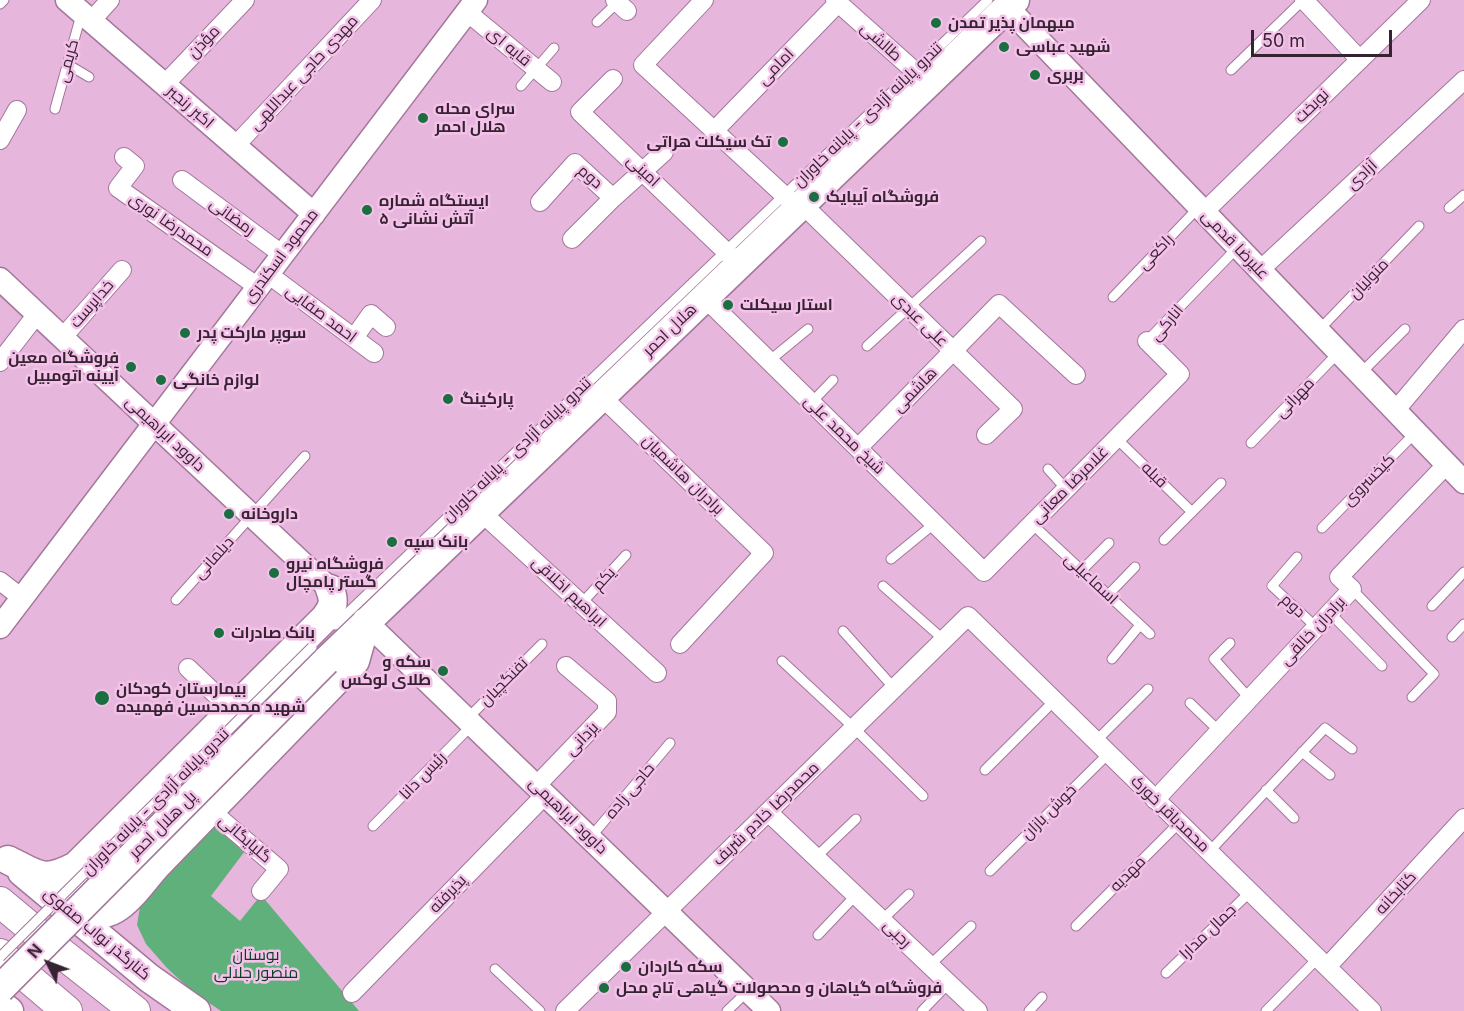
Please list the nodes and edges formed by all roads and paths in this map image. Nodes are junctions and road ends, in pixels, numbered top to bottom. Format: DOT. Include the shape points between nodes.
graph roads {
  1 [pos="4,0"];
  2 [pos="110,0"];
  3 [pos="245,0"];
  4 [pos="372,0"];
  5 [pos="704,0"];
  6 [pos="1304,0"];
  7 [pos="1421,0"];
  8 [pos="836,1"];
  9 [pos="1003,2"];
  10 [pos="0,4"];
  11 [pos="620,4"];
  12 [pos="471,6"];
  13 [pos="80,11"];
  14 [pos="597,22"];
  15 [pos="554,48"];
  16 [pos="1360,60"];
  17 [pos="67,64"];
  18 [pos="535,69"];
  19 [pos="1231,70"];
  20 [pos="89,77"];
  21 [pos="921,77"];
  22 [pos="614,79"];
  23 [pos="1464,80"];
  24 [pos="552,82"];
  25 [pos="164,84"];
  26 [pos="521,86"];
  27 [pos="55,109"];
  28 [pos="17,110"];
  29 [pos="714,131"];
  30 [pos="0,140"];
  31 [pos="235,146"];
  32 [pos="663,152"];
  33 [pos="124,157"];
  34 [pos="643,171"];
  35 [pos="182,180"];
  36 [pos="1464,195"];
  37 [pos="613,198"];
  38 [pos="540,202"];
  39 [pos="794,203"];
  40 [pos="1449,208"];
  41 [pos="1201,209"];
  42 [pos="314,214"];
  43 [pos="1419,226"];
  44 [pos="572,239"];
  45 [pos="981,241"];
  46 [pos="1238,247"];
  47 [pos="283,255"];
  48 [pos="732,258"];
  49 [pos="122,270"];
  50 [pos="1260,270"];
  51 [pos="0,279"];
  52 [pos="263,281"];
  53 [pos="704,297"];
  54 [pos="1113,297"];
  55 [pos="909,308"];
  56 [pos="37,314"];
  57 [pos="386,327"];
  58 [pos="808,329"];
  59 [pos="1405,329"];
  60 [pos="1464,329"];
  61 [pos="1318,331"];
  62 [pos="62,338"];
  63 [pos="354,338"];
  64 [pos="1147,341"];
  65 [pos="867,346"];
  66 [pos="953,351"];
  67 [pos="1339,352"];
  68 [pos="374,353"];
  69 [pos="0,362"];
  70 [pos="769,362"];
  71 [pos="1360,374"];
  72 [pos="1076,375"];
  73 [pos="833,381"];
  74 [pos="601,396"];
  75 [pos="1156,398"];
  76 [pos="811,403"];
  77 [pos="1395,411"];
  78 [pos="154,424"];
  79 [pos="1416,432"];
  80 [pos="986,435"];
  81 [pos="1116,438"];
  82 [pos="1251,443"];
  83 [pos="858,448"];
  84 [pos="305,456"];
  85 [pos="1447,464"];
  86 [pos="1048,469"];
  87 [pos="1464,481"];
  88 [pos="1221,483"];
  89 [pos="1066,489"];
  90 [pos="481,512"];
  91 [pos="1192,512"];
  92 [pos="252,516"];
  93 [pos="935,523"];
  94 [pos="1032,524"];
  95 [pos="1322,528"];
  96 [pos="1164,540"];
  97 [pos="1109,543"];
  98 [pos="626,555"];
  99 [pos="1297,557"];
  100 [pos="891,559"];
  101 [pos="1136,567"];
  102 [pos="1082,570"];
  103 [pos="984,572"];
  104 [pos="1464,572"];
  105 [pos="0,581"];
  106 [pos="884,586"];
  107 [pos="330,589"];
  108 [pos="1352,589"];
  109 [pos="1108,595"];
  110 [pos="22,598"];
  111 [pos="176,600"];
  112 [pos="581,604"];
  113 [pos="1432,606"];
  114 [pos="1330,613"];
  115 [pos="968,616"];
  116 [pos="366,622"];
  117 [pos="1464,624"];
  118 [pos="1140,625"];
  119 [pos="0,627"];
  120 [pos="1316,627"];
  121 [pos="328,631"];
  122 [pos="843,631"];
  123 [pos="1150,634"];
  124 [pos="1452,637"];
  125 [pos="944,640"];
  126 [pos="1230,643"];
  127 [pos="542,644"];
  128 [pos="680,644"];
  129 [pos="319,649"];
  130 [pos="1112,659"];
  131 [pos="782,661"];
  132 [pos="566,666"];
  133 [pos="1382,666"];
  134 [pos="188,668"];
  135 [pos="657,673"];
  136 [pos="894,688"];
  137 [pos="1148,689"];
  138 [pos="1412,697"];
  139 [pos="1250,699"];
  140 [pos="1054,701"];
  141 [pos="1190,703"];
  142 [pos="232,710"];
  143 [pos="469,722"];
  144 [pos="854,728"];
  145 [pos="1219,731"];
  146 [pos="670,743"];
  147 [pos="1102,747"];
  148 [pos="1352,749"];
  149 [pos="1302,752"];
  150 [pos="985,770"];
  151 [pos="1330,775"];
  152 [pos="541,790"];
  153 [pos="1266,790"];
  154 [pos="923,796"];
  155 [pos="1155,800"];
  156 [pos="210,810"];
  157 [pos="768,812"];
  158 [pos="1294,818"];
  159 [pos="1464,818"];
  160 [pos="856,819"];
  161 [pos="1179,823"];
  162 [pos="373,826"];
  163 [pos="590,838"];
  164 [pos="1209,852"];
  165 [pos="4,856"];
  166 [pos="816,857"];
  167 [pos="76,866"];
  168 [pos="990,872"];
  169 [pos="261,891"];
  170 [pos="1250,892"];
  171 [pos="909,894"];
  172 [pos="856,895"];
  173 [pos="0,902"];
  174 [pos="124,905"];
  175 [pos="666,912"];
  176 [pos="882,920"];
  177 [pos="971,926"];
  178 [pos="1076,926"];
  179 [pos="818,935"];
  180 [pos="0,956"];
  181 [pos="1322,963"];
  182 [pos="930,965"];
  183 [pos="495,969"];
  184 [pos="1166,973"];
  185 [pos="149,978"];
  186 [pos="949,983"];
  187 [pos="0,989"];
  188 [pos="748,991"];
  189 [pos="352,993"];
  190 [pos="1042,997"];
  191 [pos="0,1004"];
  192 [pos="9,1011"];
  193 [pos="67,1011"];
  194 [pos="135,1011"];
  195 [pos="196,1011"];
  196 [pos="540,1011"];
  197 [pos="566,1011"];
  198 [pos="727,1011"];
  199 [pos="769,1011"];
  200 [pos="922,1011"];
  201 [pos="978,1011"];
  202 [pos="1029,1011"];
  203 [pos="1266,1011"];
  204 [pos="1372,1011"];
  1 -- 10 [label="lane"];
  2 -- 13 [label="street"];
  3 -- 25 [label="street, مؤذن"];
  4 -- 31 [label="street, مهدی حاجی عبداللهی"];
  5 -- 29 [label="street" via="643,65"];
  6 -- 16 [label="street"];
  6 -- 19 [label="lane"];
  7 -- 16 [label="street, نوبخت"];
  8 -- 21 [label="street, طالشی"];
  8 -- 29 [label="street, امامی"];
  9 -- 21 [label="main road, هلال احمر"];
  9 -- 41 [label="street, علیرضا قدمی"];
  11 -- 14 [label="lane"];
  12 -- 18 [label="street, قایه ای"];
  12 -- 42 [label="street, محمود اسکندری"];
  13 -- 17 [label="lane, کریمی"];
  13 -- 25 [label="street, اکبر رنجبر"];
  15 -- 18 [label="lane"];
  16 -- 41 [label="street, نوبخت"];
  17 -- 20 [label="lane"];
  17 -- 27 [label="lane, کریمی"];
  18 -- 24 [label="street, قایه ای"];
  18 -- 26 [label="lane"];
  21 -- 39 [label="main road, هلال احمر"];
  22 -- 34 [label="street, امینی" via="580,112"];
  23 -- 50 [label="street, آزادی"];
  25 -- 31 [label="street, اکبر رنجبر"];
  28 -- 30 [label="street"];
  29 -- 39 [label="street"];
  31 -- 42 [label="street, اکبر رنجبر"];
  32 -- 34 [label="street"];
  33 -- 52 [label="street, محمدرضا نوری" via="135,166 118,188"];
  34 -- 37 [label="street, دوم"];
  34 -- 48 [label="street, امینی"];
  35 -- 47 [label="street, رمضانی"];
  36 -- 40 [label="lane"];
  37 -- 38 [label="street, دوم" via="575,163"];
  37 -- 44 [label="street"];
  39 -- 48 [label="main road, هلال احمر"];
  39 -- 55 [label="street, علی عبدی"];
  41 -- 46 [label="street, علیرضا قدمی"];
  41 -- 54 [label="lane, راکعی"];
  42 -- 47 [label="street, محمود اسکندری"];
  43 -- 61 [label="lane, متولیان"];
  45 -- 55 [label="lane"];
  46 -- 50 [label="street, علیرضا قدمی"];
  46 -- 64 [label="lane, انارکی"];
  47 -- 52 [label="street, محمود اسکندری"];
  48 -- 53 [label="main road, هلال احمر"];
  48 -- 121 [label="lane, تندرو پایانه آزادی - پایانه خاوران"];
  49 -- 62 [label="street, خداپرست"];
  50 -- 61 [label="street, علیرضا قدمی"];
  51 -- 56 [label="street, داوود ابراهیمی"];
  52 -- 63 [label="street, احمد صفایی"];
  52 -- 78 [label="street, محمود اسکندری"];
  53 -- 70 [label="street, شیخ محمد علی"];
  53 -- 74 [label="main road, هلال احمر"];
  55 -- 65 [label="lane"];
  55 -- 66 [label="street, علی عبدی"];
  56 -- 62 [label="street, داوود ابراهیمی"];
  56 -- 69 [label="street"];
  57 -- 63 [label="street" via="371,314"];
  58 -- 70 [label="lane"];
  59 -- 71 [label="lane"];
  60 -- 77 [label="street"];
  61 -- 67 [label="street, علیرضا قدمی"];
  62 -- 78 [label="street, داوود ابراهیمی"];
  63 -- 68 [label="street, احمد صفایی"];
  64 -- 75 [label="street, انارکی" via="1180,375"];
  66 -- 72 [label="street, هاشمی" via="999,304"];
  66 -- 80 [label="street, علی عبدی" via="1013,409"];
  66 -- 83 [label="street, هاشمی"];
  67 -- 71 [label="street, علیرضا قدمی"];
  67 -- 82 [label="lane, مهرانی"];
  70 -- 76 [label="street, شیخ محمد علی"];
  71 -- 77 [label="street, علیرضا قدمی"];
  73 -- 76 [label="lane"];
  74 -- 90 [label="main road, هلال احمر"];
  74 -- 128 [label="street, برادران هاشمیان" via="764,553"];
  75 -- 81 [label="street, غلامرضا معانی"];
  76 -- 83 [label="street, شیخ محمد علی"];
  77 -- 79 [label="street, علیرضا قدمی"];
  78 -- 92 [label="street, داوود ابراهیمی"];
  78 -- 110 [label="street, محمود اسکندری"];
  79 -- 85 [label="street, علیرضا قدمی"];
  79 -- 95 [label="lane, کیخسروی"];
  81 -- 89 [label="street, غلامرضا معانی"];
  81 -- 91 [label="lane, قبله"];
  83 -- 93 [label="street, شیخ محمد علی"];
  84 -- 92 [label="lane, دیلمانی"];
  85 -- 87 [label="street, علیرضا قدمی"];
  85 -- 108 [label="street, برادران خالقی" via="1339,577"];
  86 -- 89 [label="lane"];
  88 -- 91 [label="lane"];
  89 -- 94 [label="street, غلامرضا معانی"];
  90 -- 112 [label="street, ابراهیم اخلاقی"];
  90 -- 116 [label="main road, هلال احمر"];
  91 -- 96 [label="lane"];
  92 -- 107 [label="street, داوود ابراهیمی"];
  92 -- 111 [label="lane, دیلمانی"];
  93 -- 100 [label="lane"];
  93 -- 103 [label="street, شیخ محمد علی"];
  94 -- 102 [label="lane, اسماعیلی"];
  94 -- 103 [label="street, غلامرضا معانی"];
  97 -- 102 [label="lane"];
  98 -- 112 [label="lane, یکم"];
  99 -- 120 [label="lane, دوم" via="1272,586"];
  101 -- 109 [label="lane"];
  102 -- 109 [label="lane, اسماعیلی"];
  104 -- 113 [label="lane"];
  105 -- 110 [label="street"];
  106 -- 125 [label="lane"];
  107 -- 142 [label="main road" via="334,601 325,618"];
  108 -- 114 [label="street, برادران خالقی"];
  108 -- 138 [label="lane" via="1434,674"];
  109 -- 118 [label="lane, اسماعیلی"];
  110 -- 119 [label="street, محمود اسکندری"];
  112 -- 135 [label="street, ابراهیم اخلاقی"];
  114 -- 120 [label="street, برادران خالقی"];
  114 -- 133 [label="lane"];
  115 -- 125 [label="street, محمدرضا خادم شریف"];
  115 -- 140 [label="street, محمدباقر خورک"];
  116 -- 129 [label="main road, هلال احمر"];
  116 -- 143 [label="street, داوود ابراهیمی"];
  116 -- 156 [label="main road" via="356,661"];
  117 -- 124 [label="lane"];
  118 -- 123 [label="lane, اسماعیلی"];
  118 -- 130 [label="lane"];
  120 -- 139 [label="street, برادران خالقی"];
  122 -- 136 [label="lane"];
  125 -- 136 [label="street, محمدرضا خادم شریف"];
  126 -- 139 [label="lane" via="1214,659"];
  127 -- 143 [label="lane, تفنگچیان"];
  129 -- 180 [label="lane, تندرو پایانه آزادی - پایانه خاوران, bridge"];
  129 -- 187 [label="main road, پل هلال احمر, bridge"];
  131 -- 144 [label="lane"];
  132 -- 152 [label="street, یزدانی" via="607,700 607,712"];
  134 -- 142 [label="street"];
  136 -- 144 [label="street, محمدرضا خادم شریف"];
  137 -- 147 [label="lane, خوش بازان"];
  139 -- 145 [label="street, برادران خالقی"];
  140 -- 147 [label="street, محمدباقر خورک"];
  140 -- 150 [label="lane"];
  141 -- 145 [label="lane"];
  142 -- 167 [label="main road"];
  143 -- 152 [label="street, داوود ابراهیمی"];
  143 -- 162 [label="lane, رئیس دانا"];
  144 -- 154 [label="lane"];
  144 -- 157 [label="street, محمدرضا خادم شریف"];
  145 -- 155 [label="street, برادران خالقی"];
  146 -- 163 [label="lane, حاجی زاده"];
  147 -- 155 [label="street, محمدباقر خورک"];
  147 -- 168 [label="lane, خوش بازان"];
  148 -- 149 [label="lane" via="1325,728"];
  149 -- 151 [label="lane"];
  149 -- 153 [label="lane"];
  152 -- 163 [label="street, داوود ابراهیمی"];
  152 -- 189 [label="street, پذیرفته"];
  153 -- 158 [label="lane"];
  153 -- 164 [label="lane"];
  155 -- 161 [label="street, محمدباقر خورک"];
  156 -- 169 [label="street, گلپایگانی" via="279,869"];
  156 -- 174 [label="main road" via="146,876"];
  157 -- 166 [label="street, رجبی"];
  157 -- 175 [label="street, محمدرضا خادم شریف"];
  159 -- 181 [label="street, کتابخانه"];
  160 -- 166 [label="lane"];
  161 -- 164 [label="street, محمدباقر خورک"];
  161 -- 178 [label="lane, مهدیه"];
  163 -- 175 [label="street, داوود ابراهیمی"];
  164 -- 170 [label="street, محمدباقر خورک"];
  165 -- 167 [label="main road" via="40,876 56,877"];
  165 -- 185 [label="main road, کنارگذر نواب صفوی"];
  166 -- 172 [label="street, رجبی"];
  167 -- 174 [label="main road" via="71,882 74,896 84,907 97,914"];
  170 -- 181 [label="street, محمدباقر خورک"];
  170 -- 184 [label="lane, جمال مدارا"];
  171 -- 176 [label="lane"];
  172 -- 176 [label="street, رجبی"];
  172 -- 179 [label="lane"];
  173 -- 194 [label="highway"];
  174 -- 185 [label="main road" via="124,935"];
  175 -- 188 [label="street, داوود ابراهیمی"];
  175 -- 197 [label="street, محمدرضا خادم شریف"];
  176 -- 182 [label="street, رجبی"];
  177 -- 182 [label="lane"];
  180 -- 193 [label="highway"];
  181 -- 203 [label="lane"];
  181 -- 204 [label="street, محمدباقر خورک"];
  182 -- 186 [label="street, رجبی"];
  183 -- 196 [label="lane"];
  185 -- 195 [label="main road, کنارگذر نواب صفوی"];
  186 -- 200 [label="lane"];
  186 -- 201 [label="street, رجبی"];
  188 -- 198 [label="lane"];
  188 -- 199 [label="street, داوود ابراهیمی"];
  190 -- 202 [label="lane"];
  191 -- 192 [label="main road"];
}
